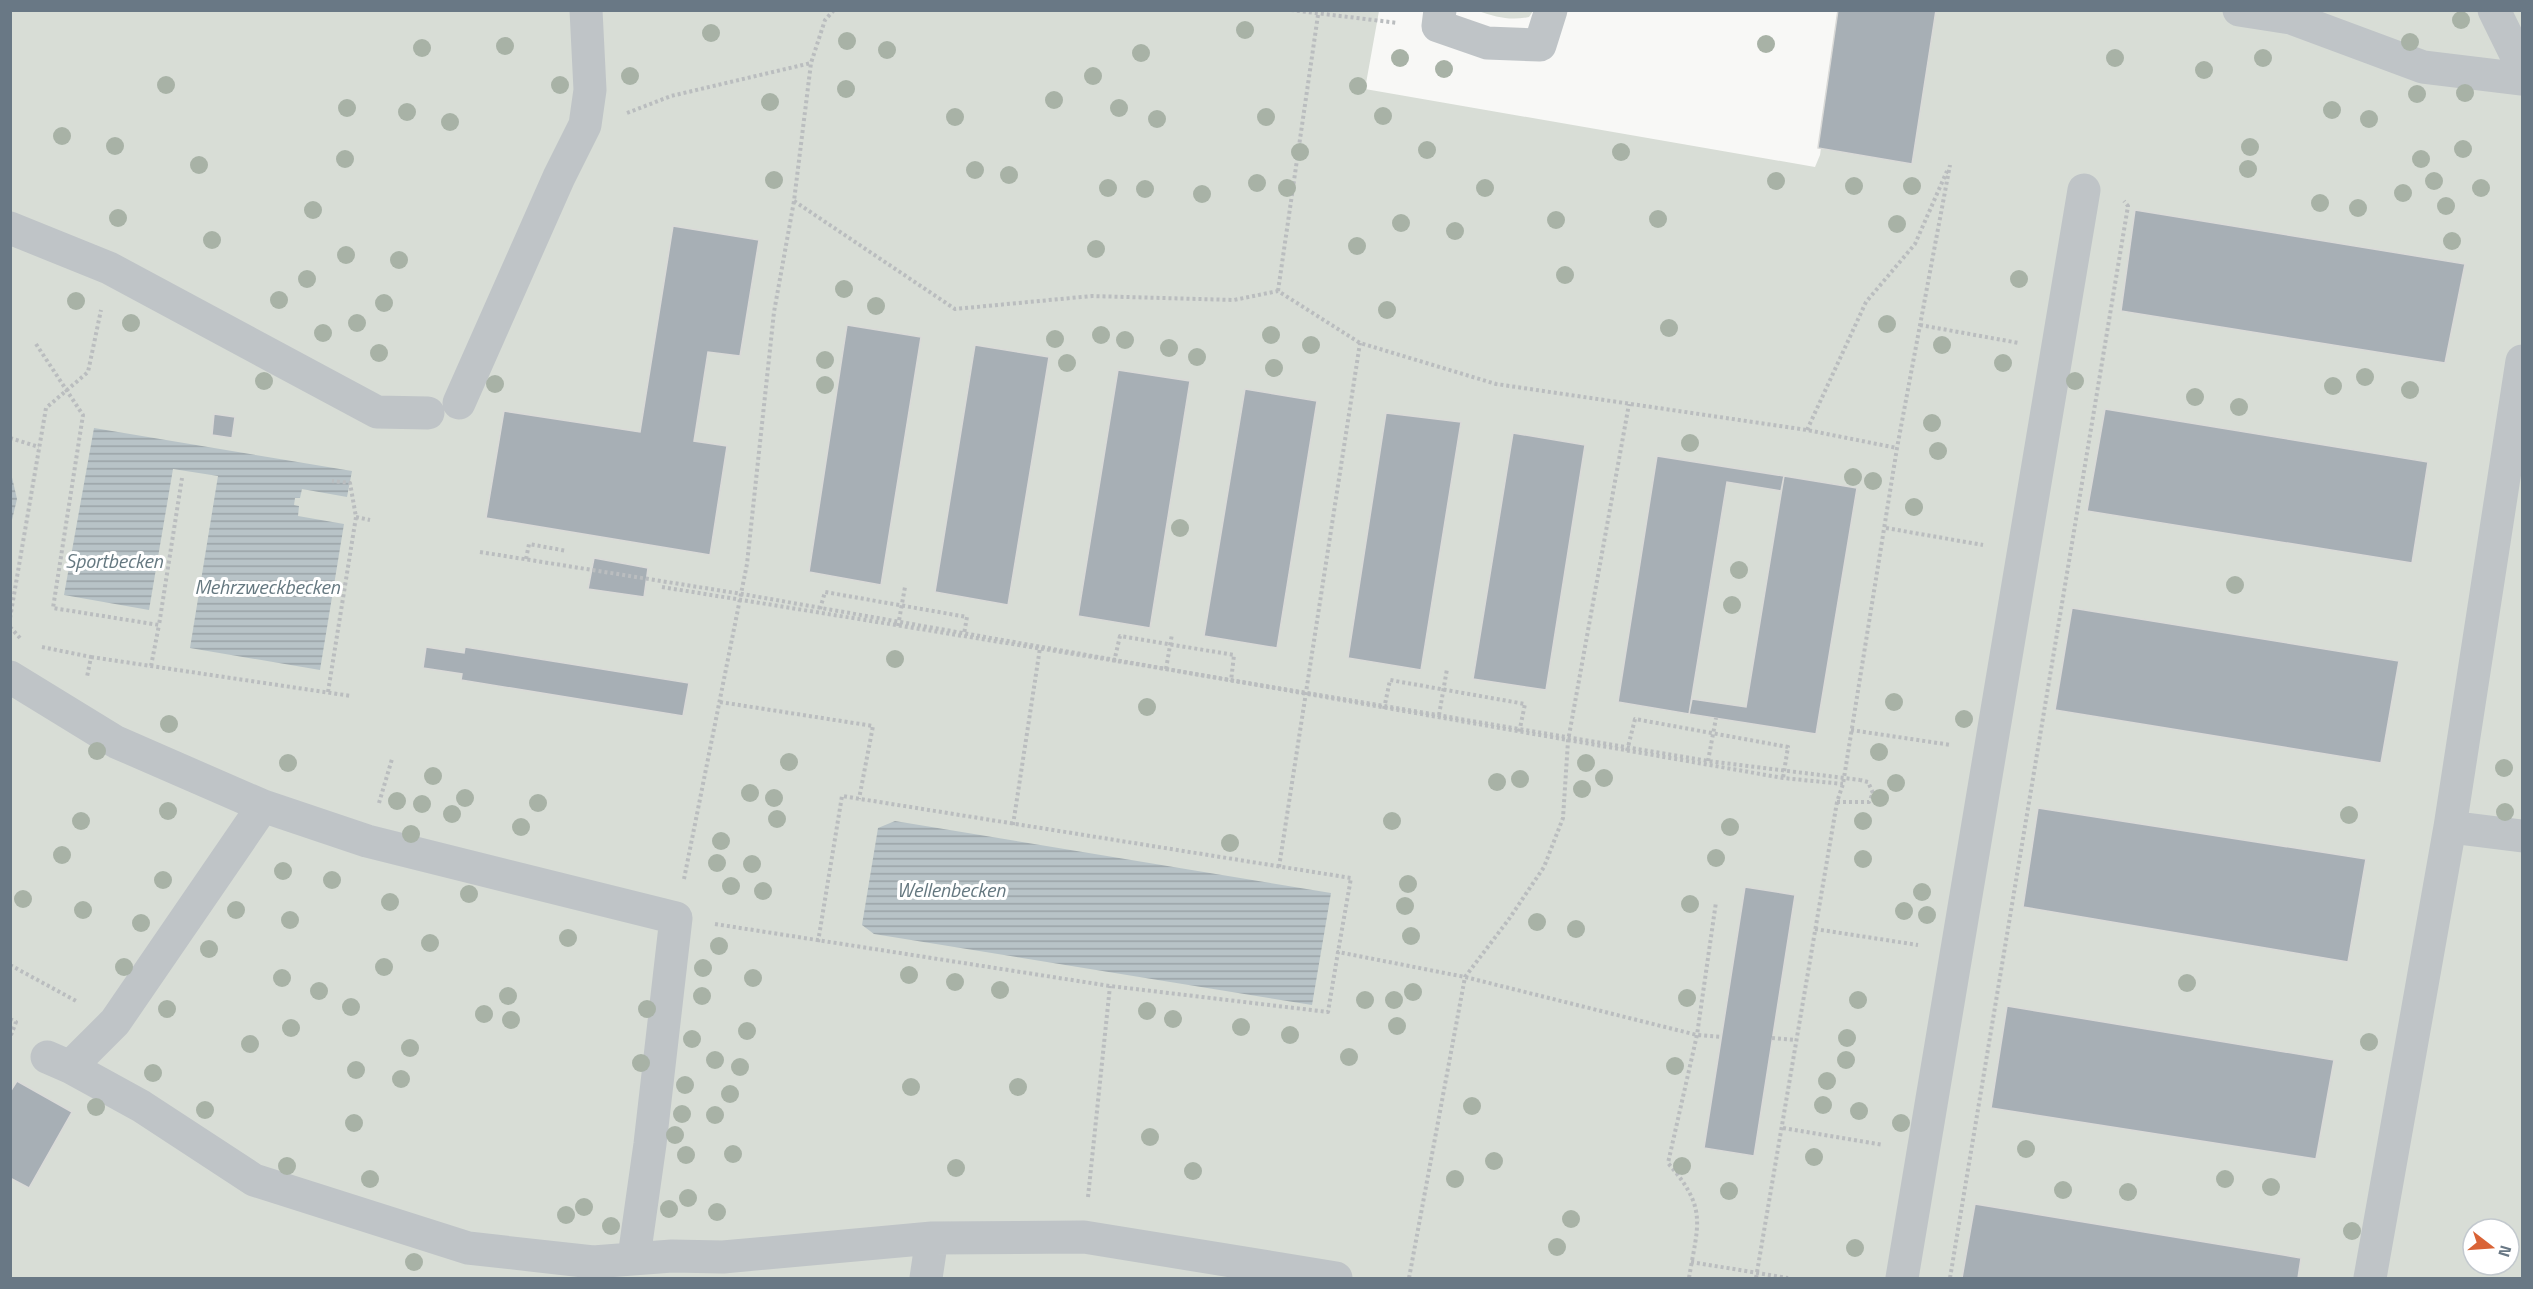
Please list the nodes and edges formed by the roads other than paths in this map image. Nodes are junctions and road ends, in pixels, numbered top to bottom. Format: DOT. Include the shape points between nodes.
graph roads {
  1 [pos="586,10"];
  2 [pos="1551,10"];
  3 [pos="2239,10"];
  4 [pos="2494,10"];
  5 [pos="1439,18"];
  6 [pos="2523,67"];
  7 [pos="2523,79"];
  8 [pos="2084,190"];
  9 [pos="10,228"];
  10 [pos="2523,361"];
  11 [pos="459,403"];
  12 [pos="428,413"];
  13 [pos="10,677"];
  14 [pos="263,806"];
  15 [pos="2450,827"];
  16 [pos="2523,836"];
  17 [pos="932,1239"];
  18 [pos="634,1257"];
  19 [pos="927,1278"];
  20 [pos="1336,1278"];
  21 [pos="1902,1278"];
  22 [pos="2370,1278"];
  1 -- 11 [label="street" via="590,90 585,125"];
  2 -- 5 [label="street" via="1540,45 1487,43"];
  3 -- 7 [label="street" via="2290,18 2424,67"];
  4 -- 6 [label="street"];
  8 -- 21 [label="street"];
  9 -- 12 [label="street" via="109,268 377,412"];
  10 -- 15 [label="street"];
  13 -- 14 [label="street" via="116,742"];
  14 -- 18 [label="street" via="367,841 676,918"];
  14 -- 18 [label="street" via="115,1022 58,1062 141,1106 254,1180 468,1248 593,1262"];
  15 -- 16 [label="street"];
  15 -- 22 [label="street"];
  17 -- 18 [label="street" via="723,1257"];
  17 -- 19 [label="street"];
  17 -- 20 [label="street" via="1084,1237"];
}
